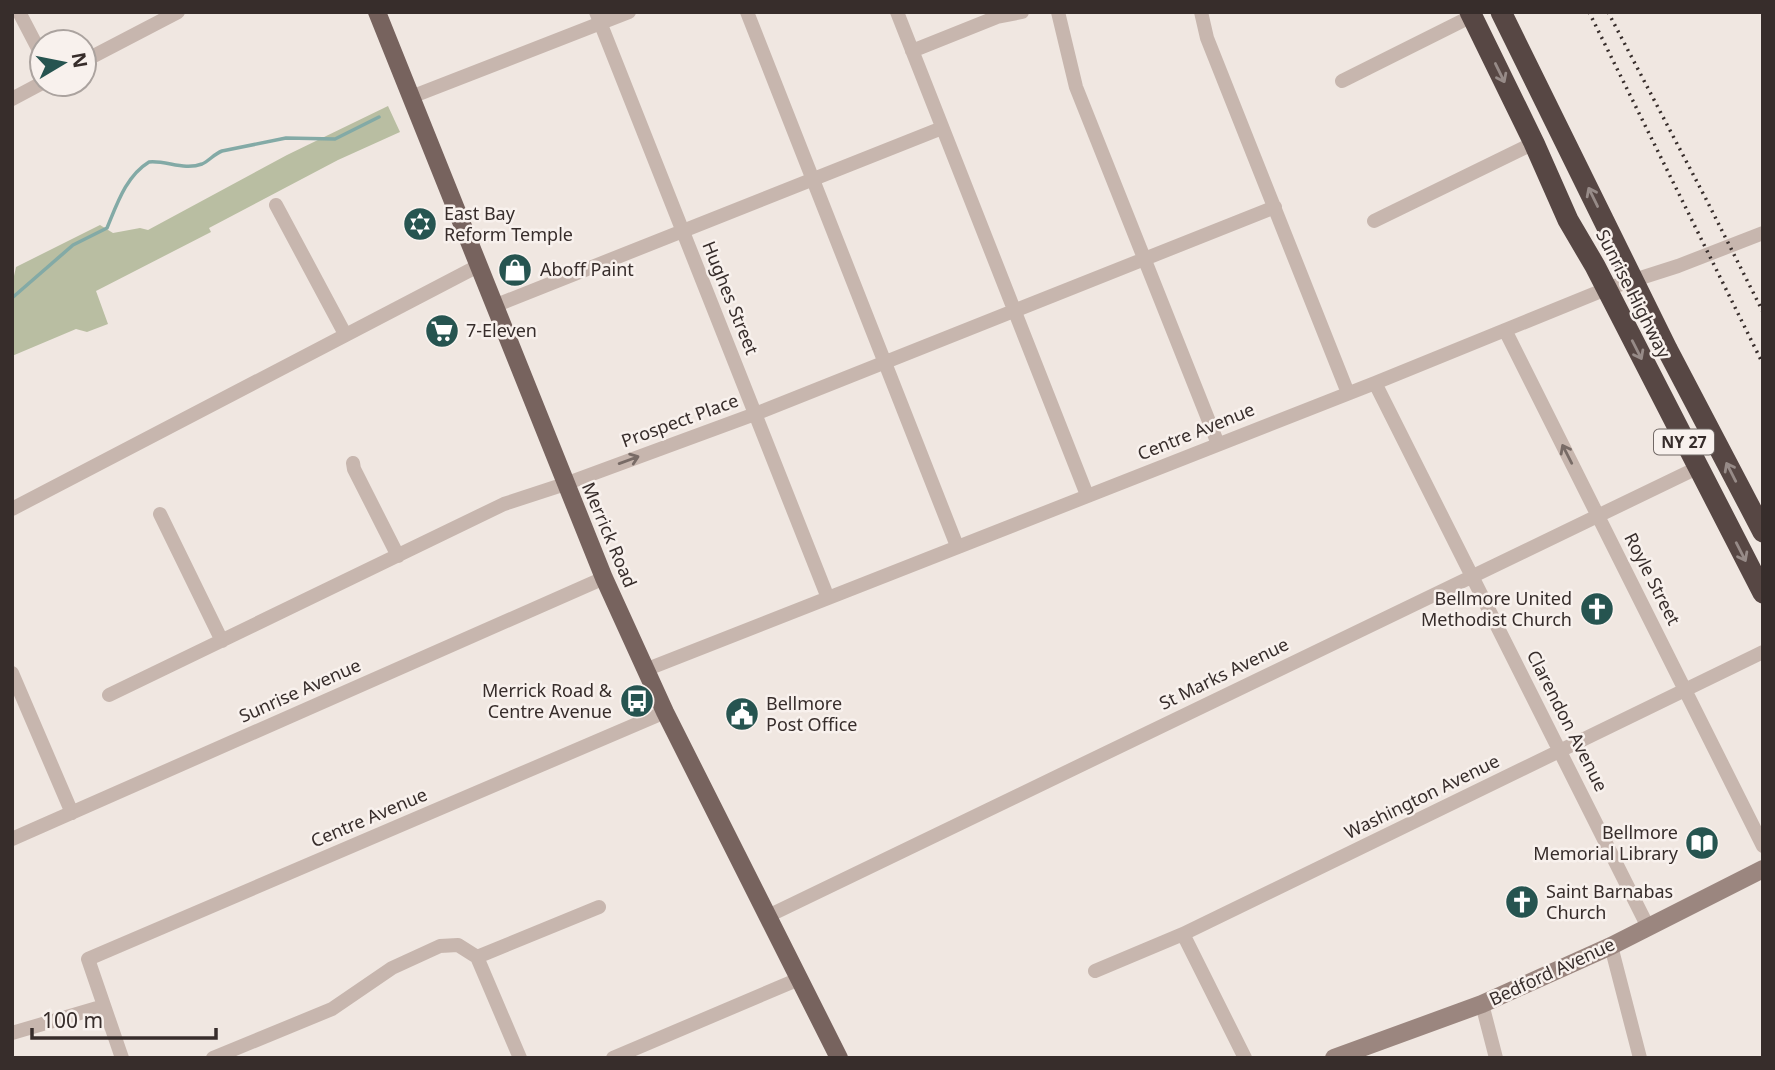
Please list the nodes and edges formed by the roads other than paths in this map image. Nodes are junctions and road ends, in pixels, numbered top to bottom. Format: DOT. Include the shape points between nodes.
graph roads {
  1 [pos="19,12"];
  2 [pos="377,12"];
  3 [pos="629,12"];
  4 [pos="747,12"];
  5 [pos="897,12"];
  6 [pos="1022,12"];
  7 [pos="1058,12"];
  8 [pos="1201,12"];
  9 [pos="1501,12"];
  10 [pos="176,13"];
  11 [pos="1471,14"];
  12 [pos="599,18"];
  13 [pos="28,29"];
  14 [pos="912,51"];
  15 [pos="98,54"];
  16 [pos="1342,81"];
  17 [pos="28,90"];
  18 [pos="411,97"];
  19 [pos="12,99"];
  20 [pos="942,128"];
  21 [pos="1534,144"];
  22 [pos="813,180"];
  23 [pos="276,205"];
  24 [pos="1275,207"];
  25 [pos="1374,221"];
  26 [pos="683,231"];
  27 [pos="1763,233"];
  28 [pos="1145,259"];
  29 [pos="478,266"];
  30 [pos="1634,280"];
  31 [pos="1606,289"];
  32 [pos="494,306"];
  33 [pos="1014,311"];
  34 [pos="1505,330"];
  35 [pos="345,334"];
  36 [pos="885,362"];
  37 [pos="1375,383"];
  38 [pos="1348,393"];
  39 [pos="755,414"];
  40 [pos="1218,444"];
  41 [pos="353,463"];
  42 [pos="1698,468"];
  43 [pos="565,484"];
  44 [pos="1087,495"];
  45 [pos="12,509"];
  46 [pos="160,514"];
  47 [pos="1598,515"];
  48 [pos="1763,532"];
  49 [pos="957,547"];
  50 [pos="398,556"];
  51 [pos="1472,575"];
  52 [pos="604,578"];
  53 [pos="1763,593"];
  54 [pos="828,598"];
  55 [pos="222,641"];
  56 [pos="1763,653"];
  57 [pos="645,670"];
  58 [pos="12,673"];
  59 [pos="1686,690"];
  60 [pos="109,695"];
  61 [pos="665,712"];
  62 [pos="1560,751"];
  63 [pos="72,813"];
  64 [pos="12,839"];
  65 [pos="1763,846"];
  66 [pos="1763,869"];
  67 [pos="599,908"];
  68 [pos="768,916"];
  69 [pos="1648,927"];
  70 [pos="1183,934"];
  71 [pos="1611,946"];
  72 [pos="477,957"];
  73 [pos="1096,971"];
  74 [pos="799,979"];
  75 [pos="1482,1004"];
  76 [pos="104,1006"];
  77 [pos="12,1033"];
  78 [pos="1361,1054"];
  79 [pos="122,1058"];
  80 [pos="213,1058"];
  81 [pos="520,1058"];
  82 [pos="612,1058"];
  83 [pos="839,1058"];
  84 [pos="1245,1058"];
  85 [pos="1335,1058"];
  86 [pos="1496,1058"];
  87 [pos="1640,1058"];
  1 -- 13 [label="street"];
  2 -- 18 [label="main road, Merrick Road"];
  3 -- 12 [label="street"];
  4 -- 22 [label="street"];
  5 -- 14 [label="street"];
  6 -- 14 [label="street" via="997,17"];
  7 -- 28 [label="street" via="1076,87"];
  8 -- 24 [label="street" via="1207,38"];
  30 -- 9 [label="highway, Sunrise Highway / NY 27, one-way"];
  10 -- 15 [label="street"];
  11 -- 16 [label="street"];
  11 -- 21 [label="highway, Sunrise Highway / NY 27, one-way"];
  12 -- 18 [label="street"];
  12 -- 26 [label="street, Hughes Street"];
  14 -- 20 [label="street"];
  17 -- 19 [label="street"];
  18 -- 29 [label="main road, Merrick Road"];
  20 -- 22 [label="street"];
  20 -- 33 [label="street"];
  21 -- 25 [label="street"];
  21 -- 31 [label="highway, Sunrise Highway / NY 27"];
  22 -- 26 [label="street"];
  22 -- 36 [label="street"];
  23 -- 35 [label="street"];
  24 -- 28 [label="street, Prospect Place"];
  24 -- 38 [label="street"];
  26 -- 32 [label="street"];
  26 -- 39 [label="street, Hughes Street"];
  27 -- 30 [label="street, Centre Avenue"];
  28 -- 33 [label="street, Prospect Place"];
  28 -- 40 [label="street"];
  29 -- 32 [label="main road, Merrick Road"];
  29 -- 35 [label="street"];
  30 -- 31 [label="street, Centre Avenue"];
  48 -- 30 [label="highway, Sunrise Highway / NY 27, one-way"];
  31 -- 34 [label="street, Centre Avenue"];
  31 -- 42 [label="highway, Sunrise Highway / NY 27, one-way"];
  32 -- 43 [label="main road, Merrick Road"];
  33 -- 36 [label="street, Prospect Place"];
  33 -- 44 [label="street"];
  34 -- 37 [label="street, Centre Avenue"];
  47 -- 34 [label="street, Royle Street, one-way"];
  35 -- 45 [label="street"];
  36 -- 39 [label="street, Prospect Place"];
  36 -- 49 [label="street"];
  37 -- 38 [label="street, Centre Avenue"];
  37 -- 51 [label="street, Clarendon Avenue"];
  38 -- 40 [label="street, Centre Avenue"];
  43 -- 39 [label="street, Prospect Place, one-way"];
  39 -- 54 [label="street, Hughes Street"];
  40 -- 44 [label="street, Centre Avenue"];
  41 -- 50 [label="street"];
  42 -- 47 [label="street, St Marks Avenue"];
  42 -- 53 [label="highway, Sunrise Highway / NY 27, one-way"];
  43 -- 50 [label="street, Prospect Place" via="504,504"];
  43 -- 52 [label="main road, Merrick Road"];
  44 -- 49 [label="street, Centre Avenue"];
  46 -- 55 [label="street"];
  47 -- 51 [label="street, St Marks Avenue"];
  47 -- 59 [label="street, Royle Street"];
  49 -- 54 [label="street, Centre Avenue"];
  50 -- 55 [label="street, Prospect Place"];
  51 -- 62 [label="street, Clarendon Avenue"];
  51 -- 68 [label="street, St Marks Avenue"];
  52 -- 57 [label="main road, Merrick Road"];
  52 -- 63 [label="street, Sunrise Avenue"];
  54 -- 57 [label="street, Centre Avenue"];
  55 -- 60 [label="street, Prospect Place"];
  56 -- 59 [label="street, Washington Avenue"];
  57 -- 61 [label="main road, Merrick Road"];
  58 -- 63 [label="street"];
  59 -- 62 [label="street, Washington Avenue"];
  59 -- 65 [label="street, Royle Street"];
  61 -- 68 [label="main road, Merrick Road"];
  61 -- 76 [label="street, Centre Avenue" via="88,959"];
  62 -- 69 [label="street, Clarendon Avenue"];
  62 -- 70 [label="street, Washington Avenue"];
  63 -- 64 [label="street, Sunrise Avenue"];
  66 -- 69 [label="street, Bedford Avenue"];
  67 -- 72 [label="street"];
  68 -- 74 [label="main road, Merrick Road"];
  69 -- 71 [label="street, Bedford Avenue"];
  70 -- 73 [label="street, Washington Avenue"];
  70 -- 84 [label="street"];
  71 -- 75 [label="street, Bedford Avenue"];
  71 -- 87 [label="street"];
  72 -- 80 [label="street" via="457,945 440,947 392,968 332,1009"];
  72 -- 81 [label="street"];
  74 -- 82 [label="street"];
  74 -- 83 [label="main road, Merrick Road"];
  75 -- 78 [label="street, Bedford Avenue"];
  75 -- 86 [label="street"];
  76 -- 77 [label="street"];
  76 -- 79 [label="street"];
  78 -- 85 [label="street, Bedford Avenue"];
}
